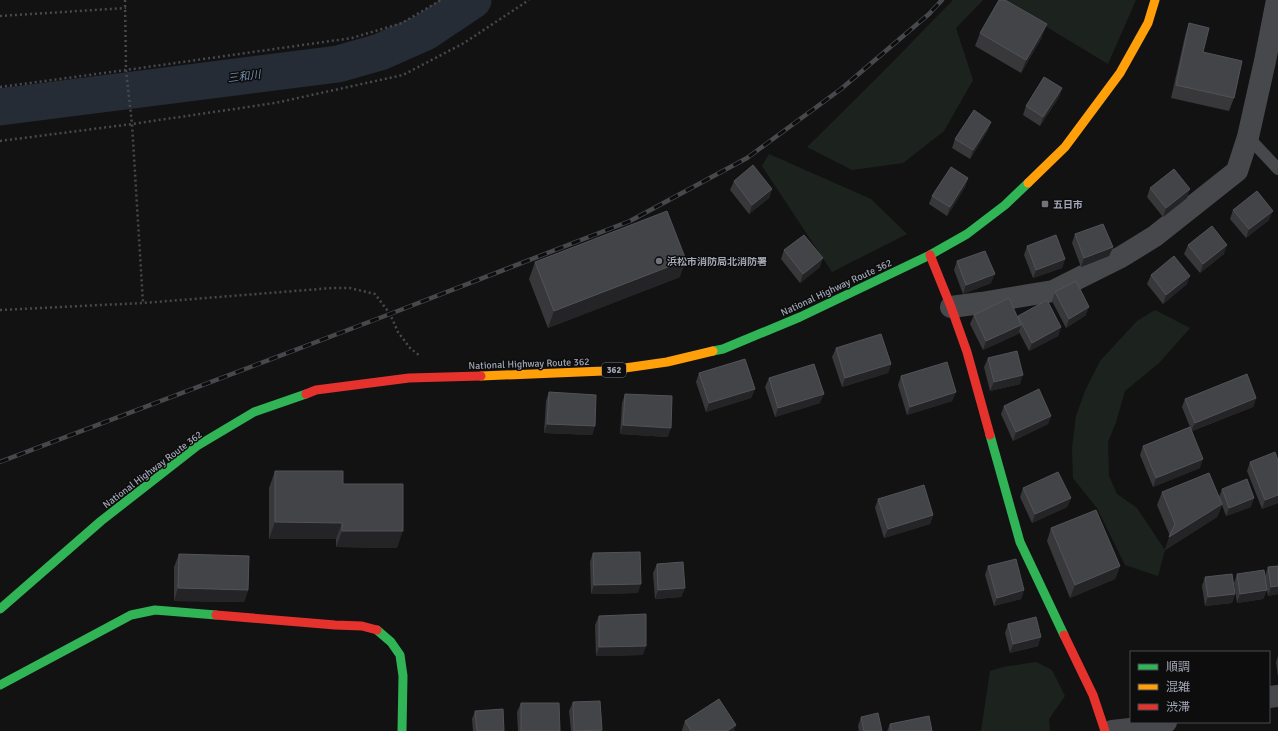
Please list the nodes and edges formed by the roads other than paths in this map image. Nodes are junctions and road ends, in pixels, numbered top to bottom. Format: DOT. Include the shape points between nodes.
graph roads {
  1 [pos="1155,0"];
  2 [pos="1277,0"];
  3 [pos="1248,137"];
  4 [pos="1278,169"];
  5 [pos="930,255"];
  6 [pos="951,307"];
  7 [pos="0,609"];
  8 [pos="0,685"];
  9 [pos="1163,723"];
  10 [pos="402,731"];
  11 [pos="1105,731"];
  12 [pos="1112,731"];
  1 -- 5 [label="main road, National Highway Route 362 / 362" via="1148,23 1120,73 1065,147 1005,206 967,234"];
  2 -- 3 [label="street"];
  3 -- 4 [label="lane"];
  3 -- 6 [label="street" via="1237,171 1155,236 1121,257 1053,291"];
  5 -- 6 [label="main road"];
  5 -- 7 [label="main road, National Highway Route 362 / 362" via="800,317 722,349 667,362 604,371 401,379 316,390 254,412 197,446 101,521"];
  6 -- 11 [label="main road" via="967,352 1020,542 1093,695"];
  8 -- 10 [label="main road" via="132,615 155,610 362,626 378,630 400,655 403,676"];
  9 -- 12 [label="street"];
}
